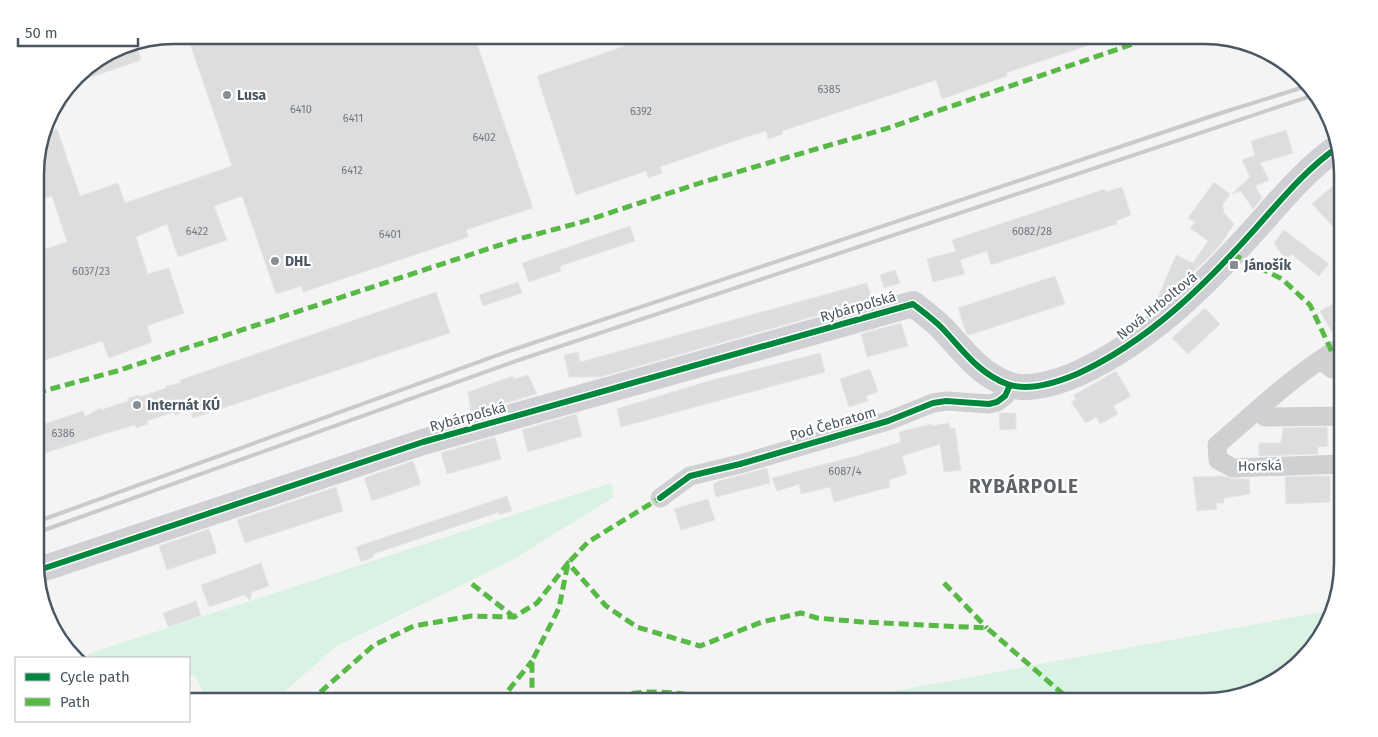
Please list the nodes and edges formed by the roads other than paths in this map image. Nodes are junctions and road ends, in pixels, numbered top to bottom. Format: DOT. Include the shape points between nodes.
graph roads {
  1 [pos="1332,151"];
  2 [pos="913,304"];
  3 [pos="1334,351"];
  4 [pos="1321,360"];
  5 [pos="1334,369"];
  6 [pos="1010,385"];
  7 [pos="1258,410"];
  8 [pos="1334,416"];
  9 [pos="1334,464"];
  10 [pos="660,498"];
  11 [pos="44,568"];
  1 -- 6 [label="street, Nová Hrboltová" via="1307,172 1201,287 1141,338 1103,361 1060,380 1028,386"];
  2 -- 6 [label="street, Nová Hrboltová" via="943,329 971,362"];
  2 -- 11 [label="street, Rybárpoľská" via="423,442"];
  3 -- 4 [label="street, Horská"];
  4 -- 5 [label="street"];
  4 -- 7 [label="street, Horská" via="1283,386"];
  6 -- 10 [label="street, Pod Čebratom" via="1005,396 997,402 933,403 888,421 690,476"];
  7 -- 8 [label="street" via="1265,417 1274,418"];
  7 -- 9 [label="street, Horská" via="1217,445 1218,460 1233,468"];
}
